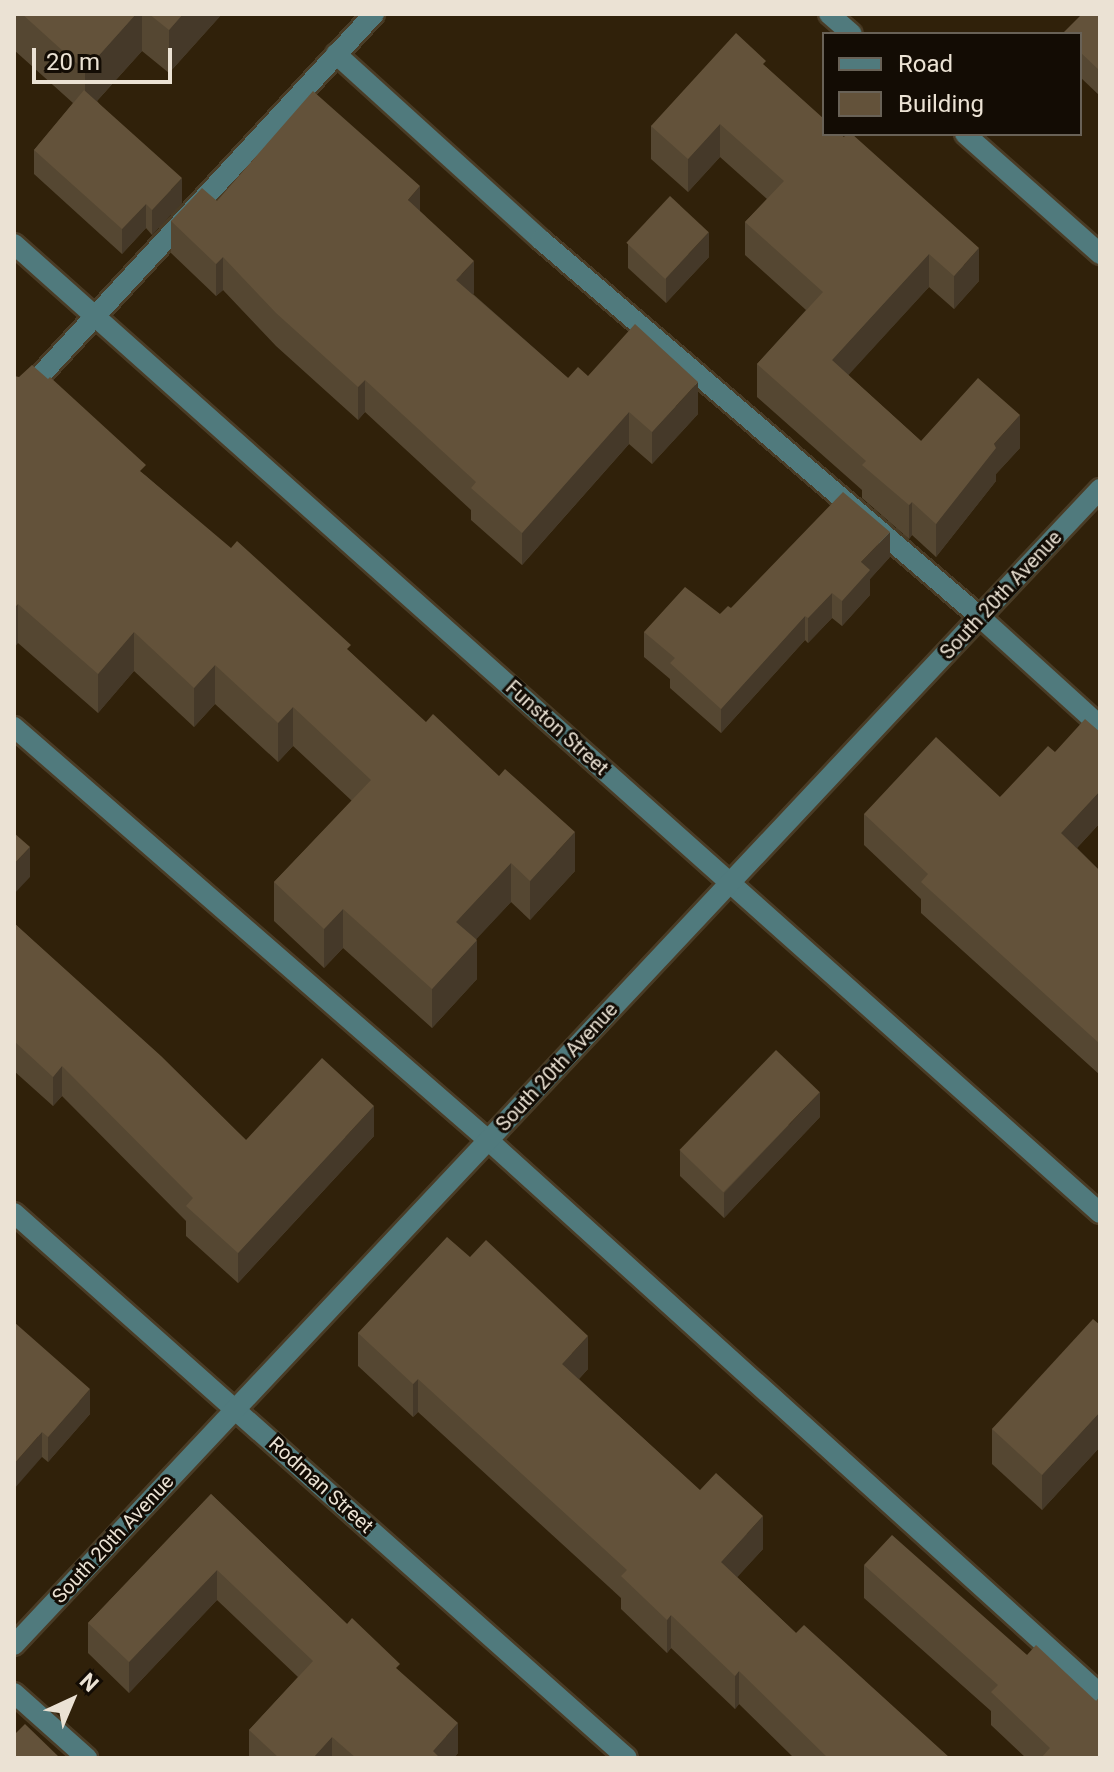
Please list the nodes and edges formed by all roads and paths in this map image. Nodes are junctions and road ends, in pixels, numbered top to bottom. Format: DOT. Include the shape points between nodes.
graph roads {
  1 [pos="374,14"];
  2 [pos="829,14"];
  3 [pos="850,32"];
  4 [pos="336,54"];
  5 [pos="967,136"];
  6 [pos="14,244"];
  7 [pos="1100,254"];
  8 [pos="95,316"];
  9 [pos="14,404"];
  10 [pos="1100,489"];
  11 [pos="980,617"];
  12 [pos="1100,726"];
  13 [pos="14,727"];
  14 [pos="731,883"];
  15 [pos="488,1140"];
  16 [pos="14,1213"];
  17 [pos="1100,1213"];
  18 [pos="235,1409"];
  19 [pos="14,1645"];
  20 [pos="14,1693"];
  21 [pos="1100,1694"];
  22 [pos="87,1758"];
  23 [pos="627,1758"];
  1 -- 4 [label="street"];
  2 -- 3 [label="street"];
  4 -- 8 [label="street"];
  4 -- 11 [label="street" via="541,240"];
  5 -- 7 [label="street"];
  6 -- 8 [label="street, Funston Street"];
  8 -- 9 [label="street"];
  8 -- 14 [label="street, Funston Street"];
  10 -- 11 [label="street, South 20th Avenue"];
  11 -- 12 [label="street"];
  11 -- 14 [label="street, South 20th Avenue"];
  13 -- 15 [label="street"];
  14 -- 15 [label="street, South 20th Avenue"];
  14 -- 17 [label="street, Funston Street"];
  15 -- 18 [label="street, South 20th Avenue"];
  15 -- 21 [label="street"];
  16 -- 18 [label="street, Rodman Street"];
  18 -- 19 [label="street, South 20th Avenue"];
  18 -- 23 [label="street, Rodman Street"];
  20 -- 22 [label="street"];
}
